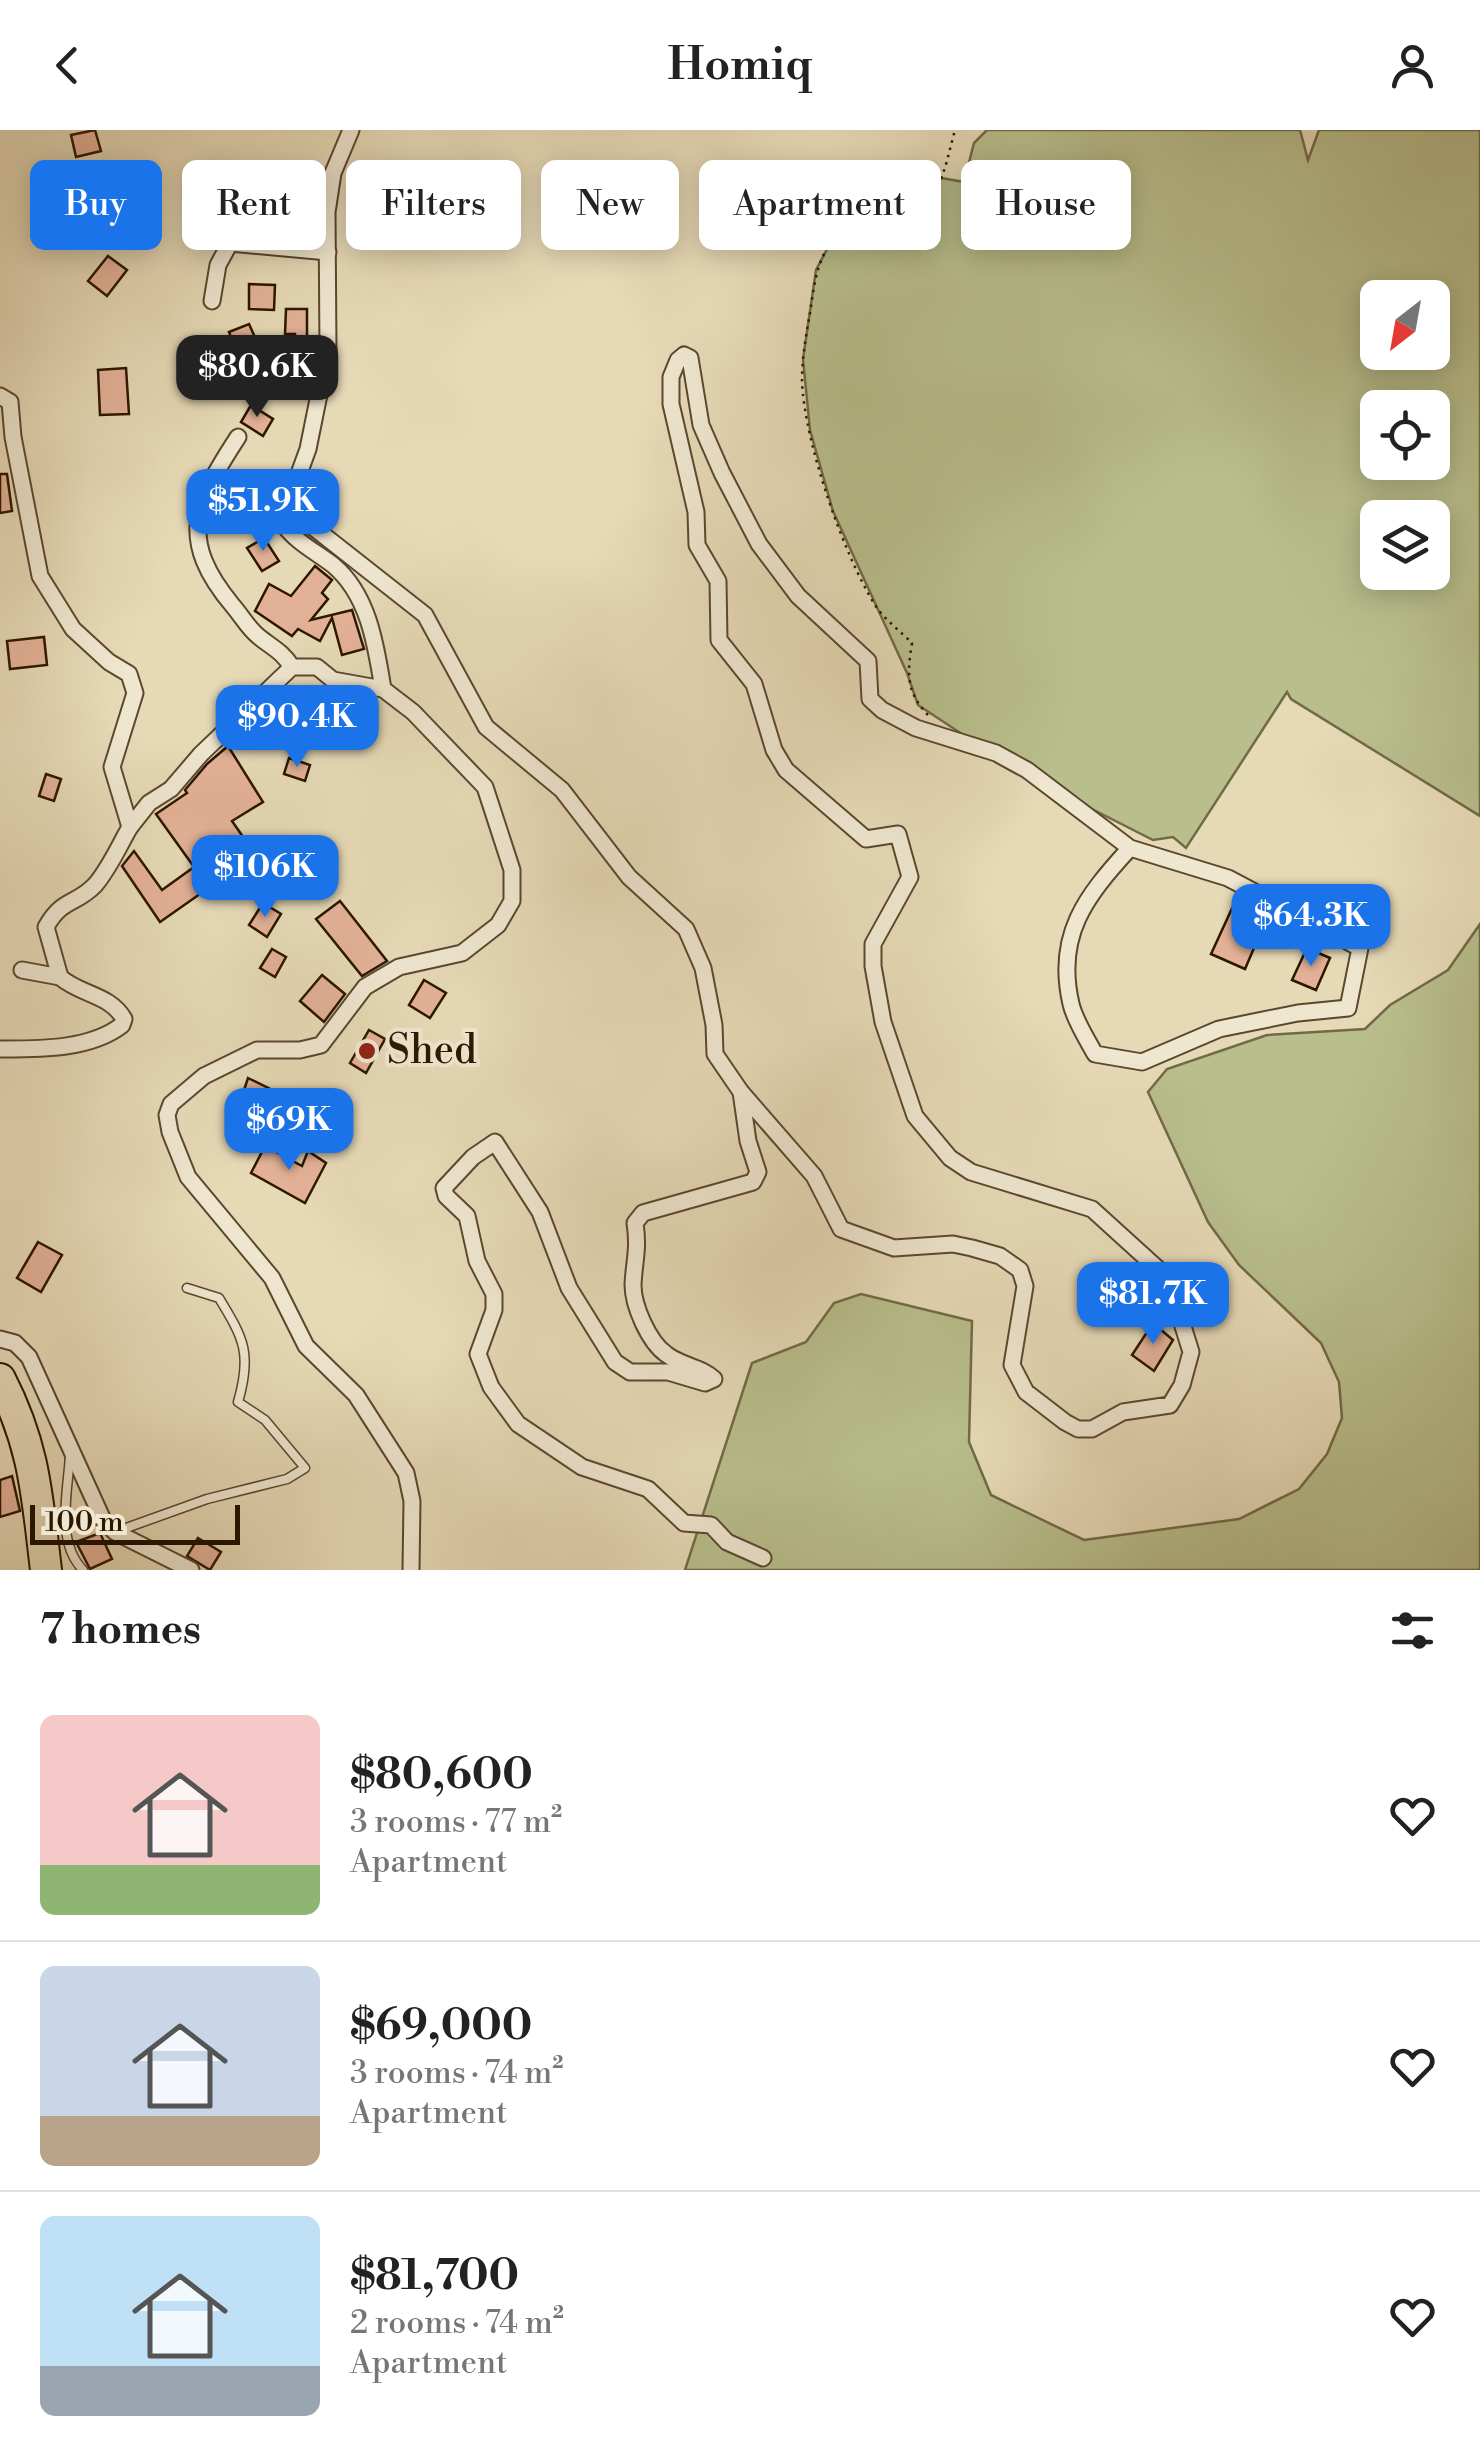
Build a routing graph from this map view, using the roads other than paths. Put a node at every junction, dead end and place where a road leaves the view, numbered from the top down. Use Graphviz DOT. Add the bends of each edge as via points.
graph roads {
  1 [pos="351,130"];
  2 [pos="328,252"];
  3 [pos="212,301"];
  4 [pos="0,396"];
  5 [pos="238,437"];
  6 [pos="284,512"];
  7 [pos="292,667"];
  8 [pos="383,689"];
  9 [pos="130,827"];
  10 [pos="1130,848"];
  11 [pos="22,970"];
  12 [pos="60,977"];
  13 [pos="0,1050"];
  14 [pos="741,1092"];
  15 [pos="187,1288"];
  16 [pos="0,1339"];
  17 [pos="0,1380"];
  18 [pos="70,1451"];
  19 [pos="115,1532"];
  20 [pos="764,1558"];
  21 [pos="46,1570"];
  22 [pos="83,1570"];
  23 [pos="190,1570"];
  24 [pos="411,1570"];
  1 -- 2 [label="street" via="334,173"];
  2 -- 3 [label="street" via="230,243"];
  2 -- 6 [label="street" via="328,350 308,449"];
  4 -- 9 [label="street" via="10,402 40,576 73,629 129,674 135,693 112,768"];
  5 -- 7 [label="street" via="202,496 197,540 218,588"];
  6 -- 8 [label="street" via="290,533 338,569 371,620"];
  6 -- 14 [label="street" via="425,615 486,727 562,790 629,876 686,929 704,968 714,1054"];
  7 -- 8 [label="street" via="317,667 332,680"];
  7 -- 9 [label="street"];
  8 -- 24 [label="street" via="484,787 512,870 512,901 498,924 462,953 399,967 365,986 321,1045 257,1050 204,1076 167,1115 188,1177 272,1278 306,1346 356,1395 406,1473"];
  9 -- 12 [label="street" via="98,882 56,909 46,928"];
  10 -- 10 [label="street" via="1228,878 1360,948 1348,1008 1219,1029 1142,1062 1095,1054 1071,1006 1066,956 1076,916"];
  10 -- 14 [label="street" via="1027,770 916,728 870,699 868,661 798,596 759,544 701,425 690,358 684,355 670,376 671,404 696,512 697,545 718,580 719,640 754,684 786,770 866,840 898,834 910,877 873,944 873,966 883,1022 915,1116 971,1172 1092,1209 1168,1278 1190,1352 1170,1405 1122,1412 1092,1428 1065,1422 1026,1392 1012,1366 1025,1286 1020,1270 972,1248 894,1248 841,1228 814,1176"];
  11 -- 12 [label="street"];
  12 -- 13 [label="street" via="108,1001 122,1025 91,1040"];
  14 -- 20 [label="street" via="758,1172 753,1182 643,1213 636,1223 632,1288 645,1324 669,1357 714,1379 704,1383 668,1372 630,1372 615,1362 569,1288 540,1212 494,1142 444,1188 467,1216 477,1261 494,1294 478,1354 491,1387 518,1424 582,1466 648,1489 684,1523 712,1525 727,1542"];
  15 -- 19 [label="lane" via="219,1298 242,1335 246,1374 238,1402 265,1420 304,1468 288,1480 207,1499"];
  16 -- 18 [label="street" via="29,1357"];
  17 -- 21 [label="highway" via="26,1436"];
  18 -- 19 [label="street"];
  18 -- 22 [label="lane" via="66,1534 71,1558"];
  19 -- 23 [label="street"];
}
